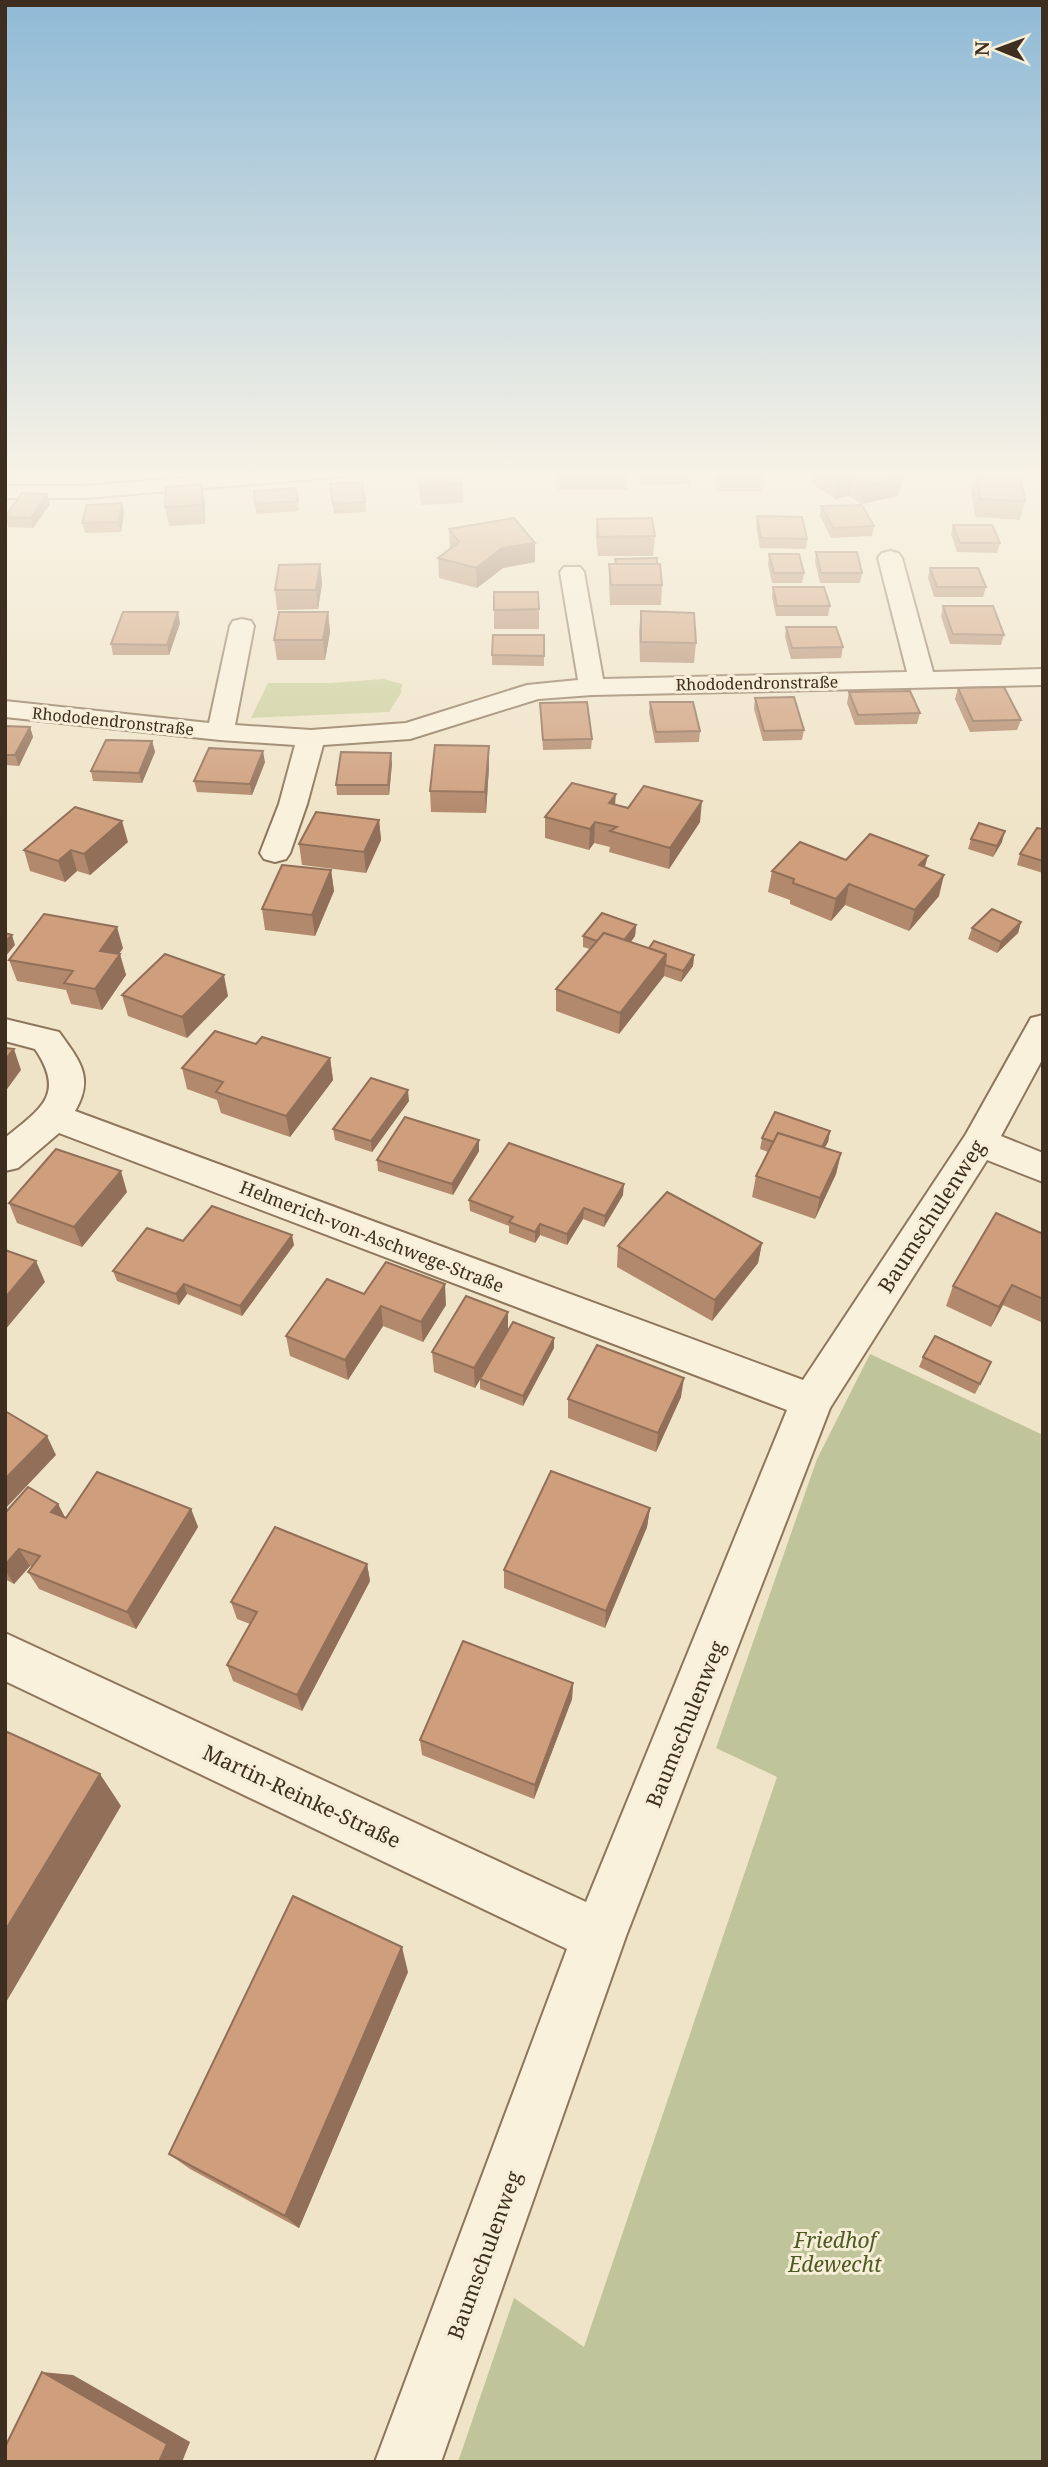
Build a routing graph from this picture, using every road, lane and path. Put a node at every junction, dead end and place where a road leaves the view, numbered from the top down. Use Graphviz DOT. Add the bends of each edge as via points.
graph roads {
  1 [pos="574,586"];
  2 [pos="897,586"];
  3 [pos="242,626"];
  4 [pos="1043,677"];
  5 [pos="922,679"];
  6 [pos="592,687"];
  7 [pos="5,709"];
  8 [pos="220,733"];
  9 [pos="310,738"];
  10 [pos="275,853"];
  11 [pos="1043,1026"];
  12 [pos="5,1030"];
  13 [pos="54,1117"];
  14 [pos="980,1142"];
  15 [pos="5,1158"];
  16 [pos="1043,1168"];
  17 [pos="812,1401"];
  18 [pos="5,1656"];
  19 [pos="599,1936"];
  20 [pos="408,2462"];
  1 -- 6 [label="street"];
  2 -- 5 [label="street"];
  3 -- 8 [label="street, Rhododendronstraße"];
  4 -- 5 [label="street, Rhododendronstraße"];
  5 -- 6 [label="street, Rhododendronstraße"];
  6 -- 9 [label="street, Rhododendronstraße" via="536,691 411,731"];
  7 -- 8 [label="street, Rhododendronstraße"];
  8 -- 9 [label="street, Rhododendronstraße"];
  9 -- 10 [label="street"];
  11 -- 14 [label="street, Baumschulenweg"];
  12 -- 13 [label="street" via="47,1040 66,1069 69,1094"];
  13 -- 15 [label="street"];
  13 -- 17 [label="street, Helmerich-von-Aschwege-Straße"];
  14 -- 16 [label="street"];
  14 -- 17 [label="street, Baumschulenweg"];
  17 -- 19 [label="street, Baumschulenweg"];
  18 -- 19 [label="street, Martin-Reinke-Straße"];
  19 -- 20 [label="street, Baumschulenweg"];
}
